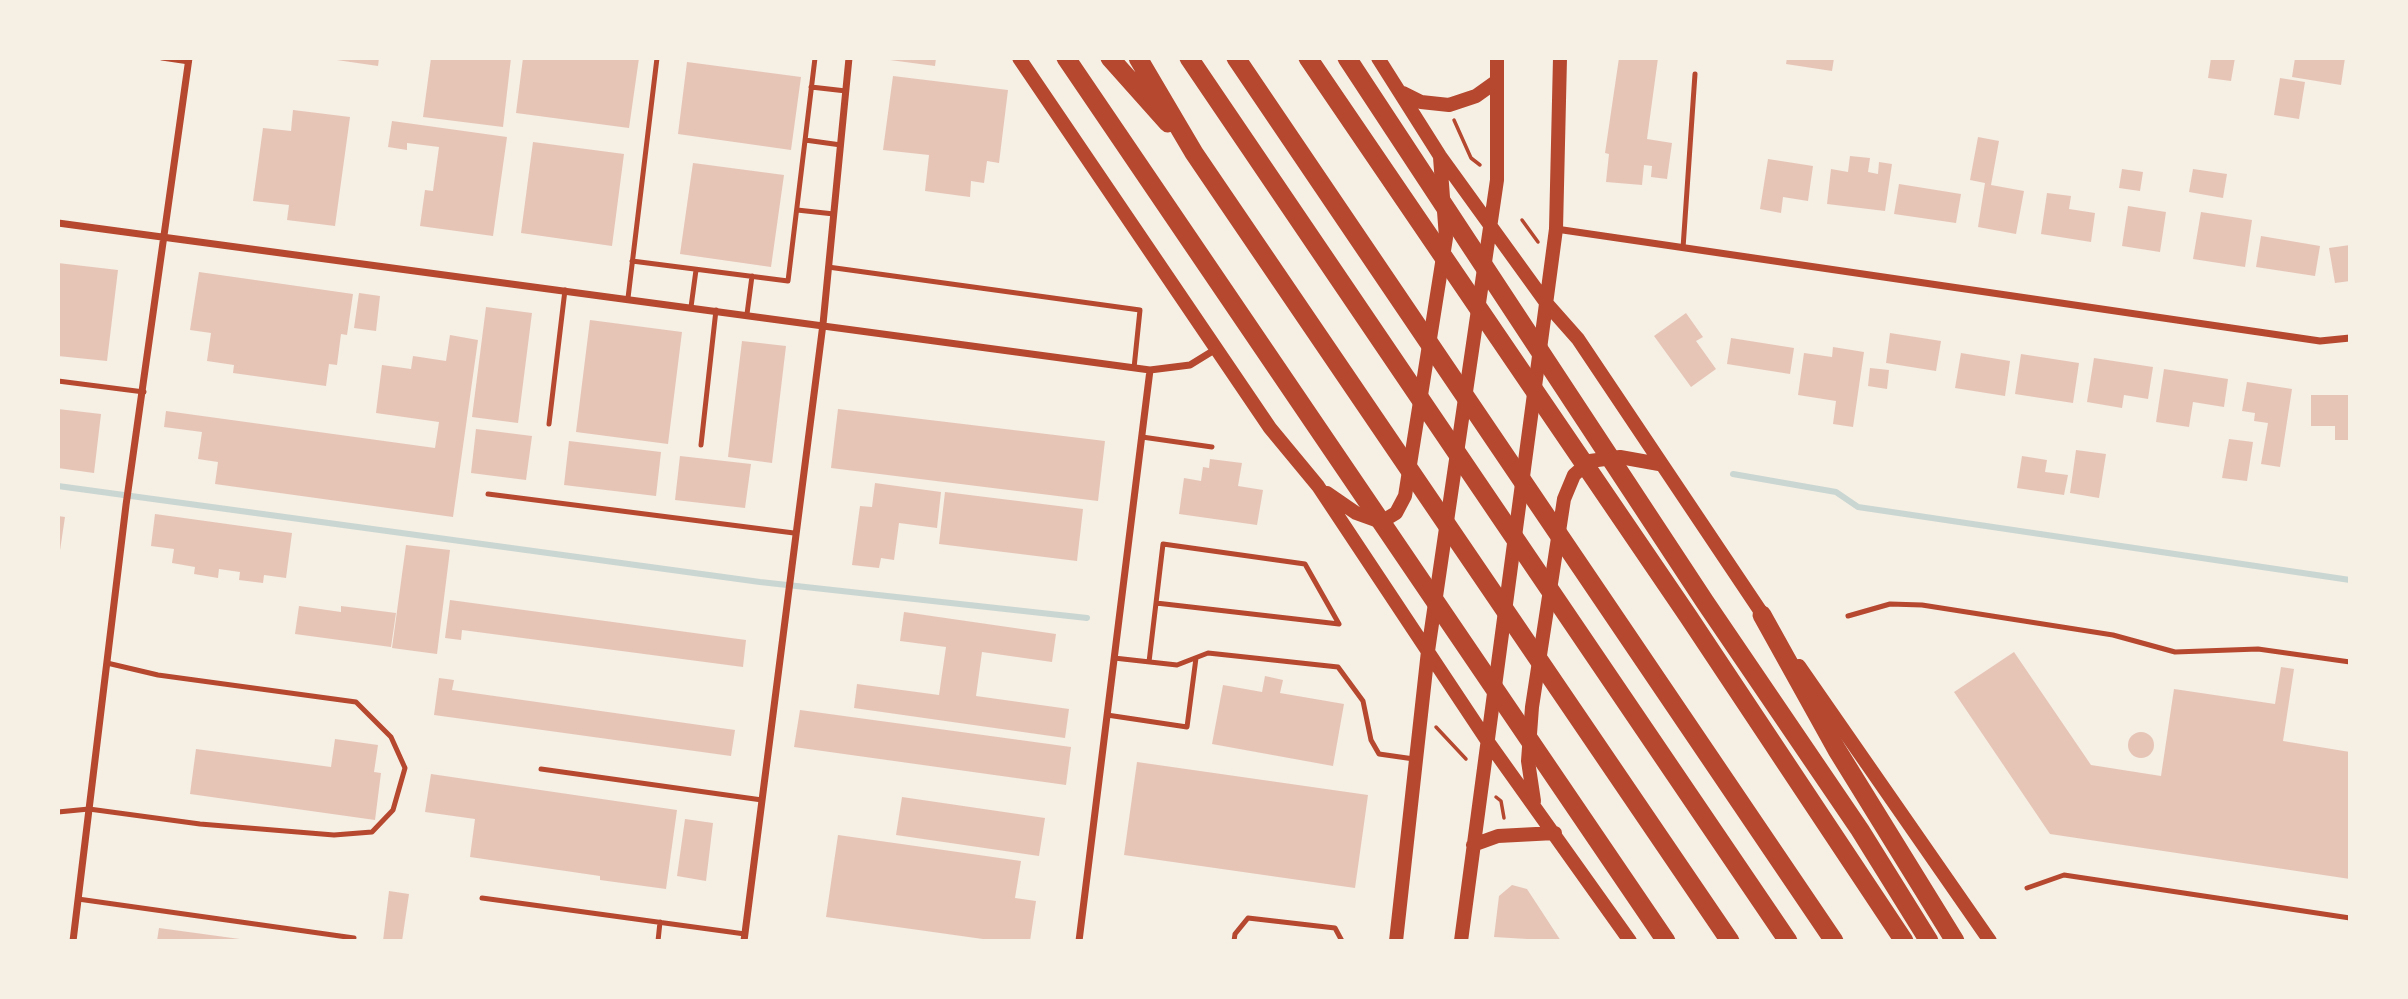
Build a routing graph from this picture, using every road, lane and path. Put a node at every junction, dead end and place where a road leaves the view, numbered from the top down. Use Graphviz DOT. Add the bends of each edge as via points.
graph roads {
  1 [pos="162,58"];
  2 [pos="657,58"];
  3 [pos="815,58"];
  4 [pos="849,58"];
  5 [pos="1019,58"];
  6 [pos="1066,58"];
  7 [pos="1110,58"];
  8 [pos="1138,58"];
  9 [pos="1189,58"];
  10 [pos="1236,58"];
  11 [pos="1308,58"];
  12 [pos="1347,58"];
  13 [pos="1378,58"];
  14 [pos="1497,58"];
  15 [pos="1560,58"];
  16 [pos="189,60"];
  17 [pos="1695,74"];
  18 [pos="1497,81"];
  19 [pos="811,87"];
  20 [pos="846,91"];
  21 [pos="1403,93"];
  22 [pos="1454,118"];
  23 [pos="805,140"];
  24 [pos="841,145"];
  25 [pos="1194,153"];
  26 [pos="1440,156"];
  27 [pos="1471,158"];
  28 [pos="1468,164"];
  29 [pos="1480,165"];
  30 [pos="797,209"];
  31 [pos="834,214"];
  32 [pos="1522,220"];
  33 [pos="58,223"];
  34 [pos="1490,227"];
  35 [pos="1556,229"];
  36 [pos="165,238"];
  37 [pos="1541,247"];
  38 [pos="1683,248"];
  39 [pos="632,261"];
  40 [pos="828,267"];
  41 [pos="696,270"];
  42 [pos="752,276"];
  43 [pos="565,290"];
  44 [pos="628,298"];
  45 [pos="1547,303"];
  46 [pos="691,307"];
  47 [pos="716,310"];
  48 [pos="747,314"];
  49 [pos="823,324"];
  50 [pos="2350,338"];
  51 [pos="1216,349"];
  52 [pos="1134,368"];
  53 [pos="1150,370"];
  54 [pos="58,382"];
  55 [pos="144,392"];
  56 [pos="550,424"];
  57 [pos="1142,437"];
  58 [pos="701,445"];
  59 [pos="1212,447"];
  60 [pos="1659,464"];
  61 [pos="1318,486"];
  62 [pos="488,494"];
  63 [pos="794,533"];
  64 [pos="1156,603"];
  65 [pos="1762,615"];
  66 [pos="1848,616"];
  67 [pos="1428,651"];
  68 [pos="1114,658"];
  69 [pos="1196,658"];
  70 [pos="1149,662"];
  71 [pos="2350,662"];
  72 [pos="107,663"];
  73 [pos="1107,715"];
  74 [pos="1433,723"];
  75 [pos="1486,739"];
  76 [pos="1415,759"];
  77 [pos="1466,759"];
  78 [pos="541,769"];
  79 [pos="1506,796"];
  80 [pos="762,800"];
  81 [pos="1535,805"];
  82 [pos="89,809"];
  83 [pos="58,812"];
  84 [pos="1504,818"];
  85 [pos="1555,833"];
  86 [pos="1473,845"];
  87 [pos="2026,888"];
  88 [pos="482,898"];
  89 [pos="78,899"];
  90 [pos="2350,918"];
  91 [pos="660,922"];
  92 [pos="354,938"];
  93 [pos="745,938"];
  94 [pos="1626,940"];
  95 [pos="73,941"];
  96 [pos="658,941"];
  97 [pos="1079,941"];
  98 [pos="1234,941"];
  99 [pos="1342,941"];
  100 [pos="1396,941"];
  101 [pos="1461,941"];
  102 [pos="1666,941"];
  103 [pos="1730,941"];
  104 [pos="1788,941"];
  105 [pos="1834,941"];
  106 [pos="1904,941"];
  107 [pos="1929,941"];
  108 [pos="1955,941"];
  109 [pos="1990,941"];
  1 -- 16 [label="lane"];
  2 -- 39 [label="lane"];
  3 -- 19 [label="lane"];
  4 -- 20 [label="street"];
  5 -- 51 [label="main road"];
  6 -- 102 [label="highway"];
  7 -- 25 [label="highway"];
  8 -- 25 [label="highway"];
  9 -- 104 [label="highway"];
  10 -- 105 [label="highway"];
  11 -- 106 [label="highway"];
  12 -- 107 [label="highway"];
  13 -- 21 [label="main road"];
  14 -- 18 [label="main road"];
  15 -- 35 [label="main road"];
  16 -- 36 [label="street"];
  17 -- 38 [label="lane"];
  18 -- 21 [label="main road" via="1476,96 1449,105 1421,102"];
  18 -- 34 [label="main road" via="1497,180"];
  19 -- 20 [label="lane"];
  19 -- 23 [label="lane"];
  20 -- 24 [label="street"];
  21 -- 26 [label="main road"];
  22 -- 27 [label="path"];
  23 -- 24 [label="lane"];
  23 -- 30 [label="lane"];
  24 -- 31 [label="street"];
  25 -- 103 [label="highway"];
  26 -- 34 [label="main road"];
  26 -- 61 [label="main road" via="1446,238 1405,496 1396,513 1381,522 1356,513"];
  27 -- 28 [label="path"];
  27 -- 29 [label="path"];
  30 -- 31 [label="lane"];
  30 -- 42 [label="lane" via="788,281"];
  31 -- 40 [label="street"];
  32 -- 37 [label="path"];
  33 -- 36 [label="street"];
  34 -- 45 [label="main road"];
  34 -- 67 [label="main road"];
  35 -- 38 [label="street"];
  35 -- 45 [label="main road"];
  36 -- 43 [label="street"];
  36 -- 55 [label="street"];
  38 -- 50 [label="street" via="2320,341"];
  39 -- 41 [label="lane"];
  39 -- 44 [label="lane"];
  40 -- 49 [label="street"];
  40 -- 52 [label="lane" via="1140,310"];
  41 -- 42 [label="lane"];
  41 -- 46 [label="lane"];
  42 -- 48 [label="lane"];
  43 -- 44 [label="street"];
  43 -- 56 [label="lane"];
  44 -- 46 [label="street"];
  45 -- 60 [label="main road" via="1578,339"];
  45 -- 75 [label="main road"];
  46 -- 47 [label="street"];
  47 -- 48 [label="street"];
  47 -- 58 [label="lane"];
  48 -- 49 [label="street"];
  49 -- 52 [label="street"];
  49 -- 63 [label="street"];
  51 -- 53 [label="street" via="1190,365"];
  51 -- 61 [label="main road" via="1270,428"];
  52 -- 53 [label="street"];
  53 -- 57 [label="street"];
  54 -- 55 [label="lane"];
  55 -- 72 [label="street"];
  57 -- 59 [label="lane"];
  57 -- 68 [label="street"];
  60 -- 65 [label="main road"];
  60 -- 81 [label="main road" via="1620,457 1590,461 1574,475 1564,499 1532,707 1528,761"];
  61 -- 67 [label="main road"];
  62 -- 63 [label="lane"];
  63 -- 80 [label="street"];
  64 -- 64 [label="lane" via="1163,544 1305,564 1339,624"];
  64 -- 70 [label="lane"];
  65 -- 108 [label="highway" via="1837,750"];
  65 -- 109 [label="main road"];
  66 -- 71 [label="lane" via="1890,604 1922,605 2113,635 2175,652 2258,649"];
  67 -- 75 [label="main road"];
  67 -- 76 [label="main road"];
  68 -- 70 [label="lane"];
  68 -- 73 [label="street"];
  69 -- 70 [label="lane" via="1177,665"];
  69 -- 73 [label="lane" via="1187,727"];
  69 -- 76 [label="lane" via="1208,653 1338,667 1363,701 1371,740 1379,754"];
  72 -- 82 [label="street"];
  72 -- 82 [label="lane" via="158,675 356,702 391,737 405,768 393,810 372,832 307,833"];
  73 -- 97 [label="street"];
  74 -- 77 [label="path"];
  75 -- 81 [label="main road"];
  75 -- 86 [label="main road"];
  76 -- 100 [label="main road"];
  78 -- 80 [label="lane"];
  79 -- 84 [label="path" via="1501,801"];
  80 -- 93 [label="street"];
  81 -- 85 [label="main road"];
  82 -- 83 [label="lane"];
  82 -- 89 [label="street"];
  85 -- 86 [label="main road" via="1498,836"];
  85 -- 94 [label="main road"];
  86 -- 101 [label="main road"];
  87 -- 90 [label="lane" via="2064,875"];
  88 -- 91 [label="lane"];
  89 -- 92 [label="lane"];
  89 -- 95 [label="street"];
  91 -- 93 [label="lane"];
  91 -- 96 [label="lane"];
  98 -- 99 [label="lane" via="1248,918 1335,928"];
}
